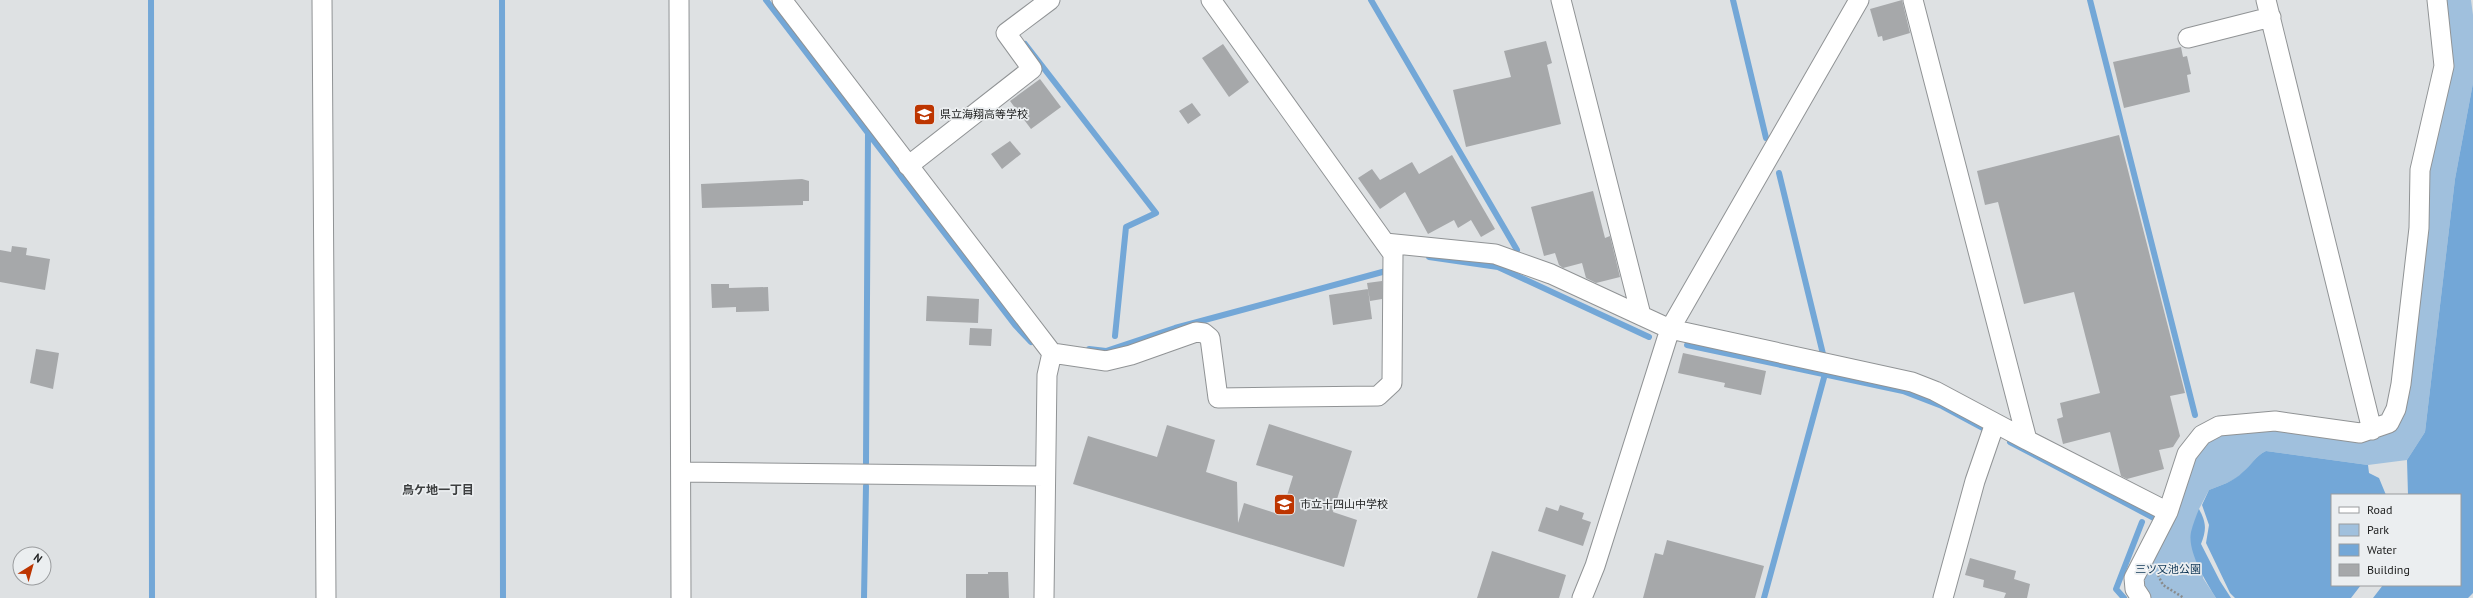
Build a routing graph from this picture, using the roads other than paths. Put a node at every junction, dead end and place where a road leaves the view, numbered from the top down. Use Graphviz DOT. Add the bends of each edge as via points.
graph roads {
  1 [pos="322,0"];
  2 [pos="680,0"];
  3 [pos="782,0"];
  4 [pos="1050,0"];
  5 [pos="1211,0"];
  6 [pos="1561,0"];
  7 [pos="1859,0"];
  8 [pos="1913,0"];
  9 [pos="2437,0"];
  10 [pos="2269,9"];
  11 [pos="2188,38"];
  12 [pos="908,166"];
  13 [pos="1385,243"];
  14 [pos="1641,315"];
  15 [pos="1670,329"];
  16 [pos="1052,353"];
  17 [pos="1995,424"];
  18 [pos="2372,430"];
  19 [pos="2027,440"];
  20 [pos="682,472"];
  21 [pos="1044,476"];
  22 [pos="2168,512"];
  23 [pos="326,598"];
  24 [pos="681,598"];
  25 [pos="1044,598"];
  26 [pos="1582,598"];
  27 [pos="1943,598"];
  28 [pos="2141,598"];
  1 -- 23 [label="street"];
  2 -- 20 [label="street"];
  3 -- 12 [label="street"];
  4 -- 12 [label="street" via="1006,33 1032,69"];
  5 -- 13 [label="street"];
  6 -- 14 [label="street"];
  7 -- 15 [label="street"];
  8 -- 19 [label="street"];
  9 -- 18 [label="street" via="2444,66 2420,170 2419,228 2401,384 2396,409 2389,423"];
  10 -- 11 [label="street"];
  10 -- 18 [label="street"];
  12 -- 16 [label="street"];
  13 -- 14 [label="street" via="1495,254 1551,274"];
  13 -- 16 [label="street" via="1393,254 1392,383 1378,396 1218,398 1210,338 1204,333 1196,332 1106,361"];
  14 -- 15 [label="street"];
  15 -- 17 [label="street" via="1912,382 1935,391"];
  15 -- 26 [label="street" via="1595,566"];
  16 -- 21 [label="street" via="1047,375"];
  17 -- 19 [label="street"];
  17 -- 27 [label="street" via="1975,481"];
  18 -- 22 [label="street" via="2360,434 2275,421 2219,426 2202,435 2187,454"];
  19 -- 22 [label="street"];
  20 -- 21 [label="street"];
  20 -- 24 [label="street"];
  21 -- 25 [label="street"];
  22 -- 28 [label="street" via="2134,578 2135,589"];
}
